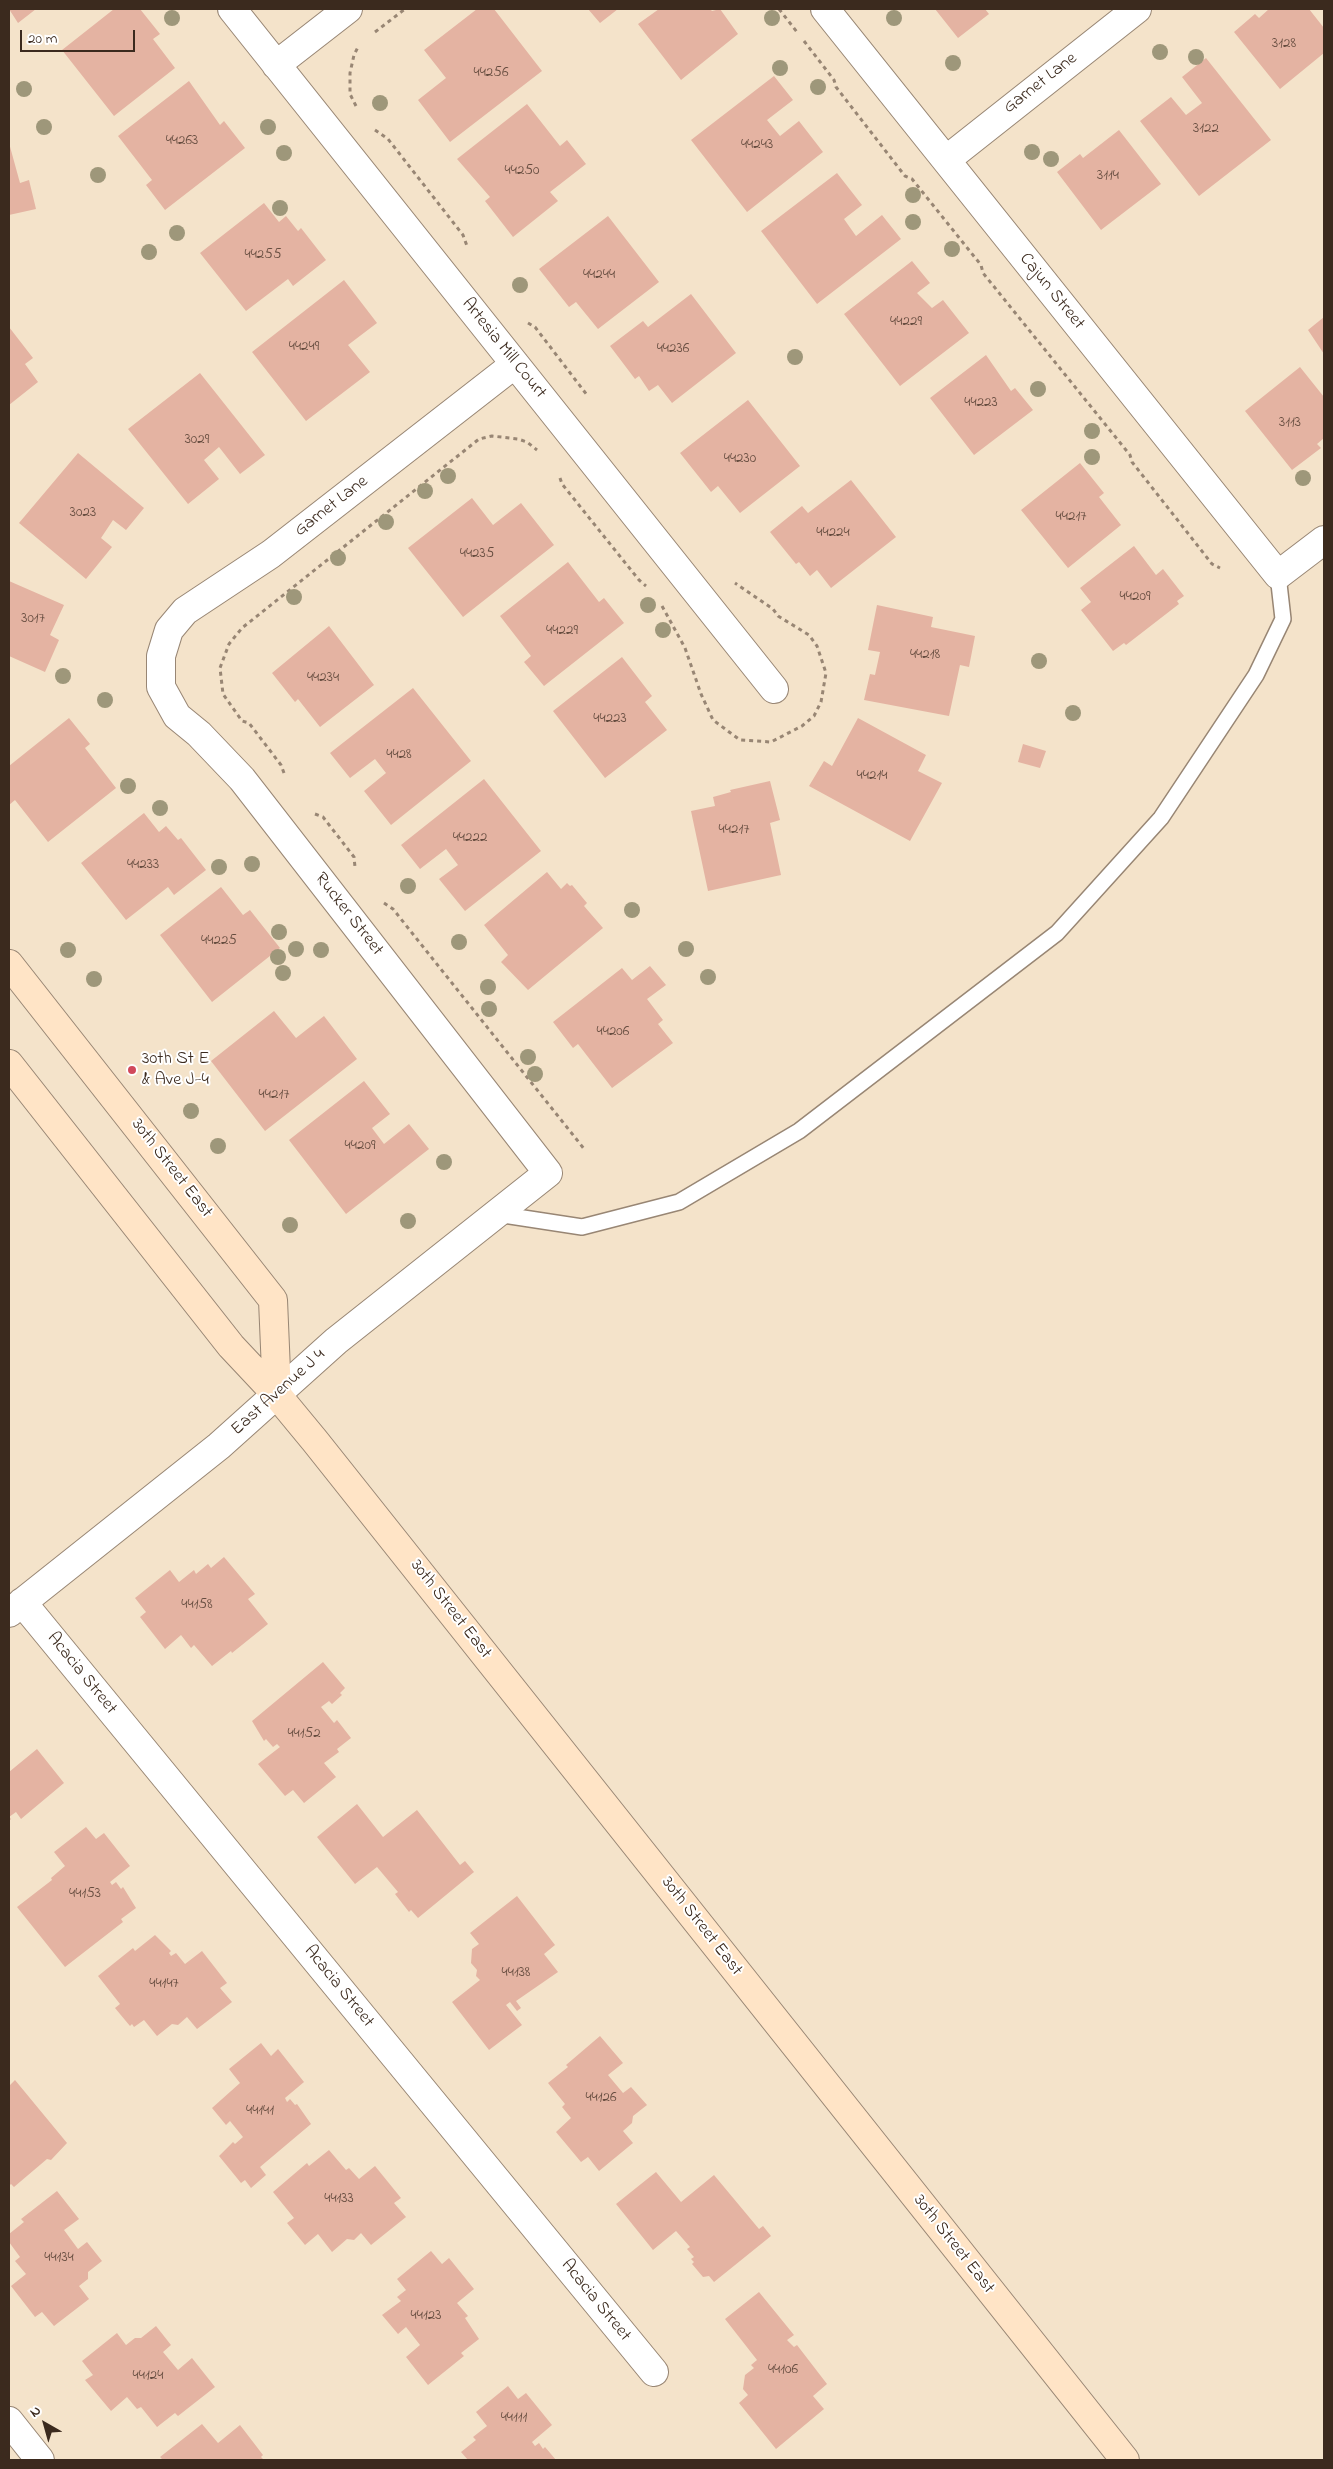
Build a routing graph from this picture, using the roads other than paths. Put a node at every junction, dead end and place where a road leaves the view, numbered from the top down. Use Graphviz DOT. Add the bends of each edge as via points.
graph roads {
  1 [pos="232,9"];
  2 [pos="348,9"];
  3 [pos="825,9"];
  4 [pos="1137,9"];
  5 [pos="276,65"];
  6 [pos="946,160"];
  7 [pos="515,364"];
  8 [pos="1324,540"];
  9 [pos="1278,575"];
  10 [pos="161,656"];
  11 [pos="774,689"];
  12 [pos="9,964"];
  13 [pos="9,1064"];
  14 [pos="548,1173"];
  15 [pos="497,1214"];
  16 [pos="277,1395"];
  17 [pos="16,1608"];
  18 [pos="654,2372"];
  19 [pos="9,2421"];
  20 [pos="40,2460"];
  21 [pos="1125,2460"];
  1 -- 5 [label="street, Artesia Mill Court"];
  2 -- 5 [label="street"];
  3 -- 6 [label="street, Cajun Street"];
  4 -- 6 [label="street, Garnet Lane"];
  5 -- 7 [label="street, Artesia Mill Court"];
  6 -- 9 [label="street, Cajun Street"];
  7 -- 10 [label="street, Garnet Lane" via="271,554 184,611 169,630"];
  7 -- 11 [label="street, Artesia Mill Court"];
  8 -- 9 [label="street"];
  9 -- 15 [label="lane" via="1283,620 1256,675 1161,818 1057,933 799,1131 679,1202 582,1227"];
  10 -- 14 [label="street, Rucker Street" via="161,687 177,716 242,779"];
  12 -- 16 [label="main road, 30th Street East" via="274,1300"];
  13 -- 16 [label="main road, 30th Street East" via="231,1346"];
  14 -- 15 [label="street, East Avenue J 4"];
  15 -- 16 [label="street, East Avenue J 4" via="336,1341"];
  16 -- 17 [label="street, East Avenue J 4" via="219,1446"];
  16 -- 21 [label="main road, 30th Street East"];
  17 -- 18 [label="street, Acacia Street"];
  19 -- 20 [label="street"];
}
